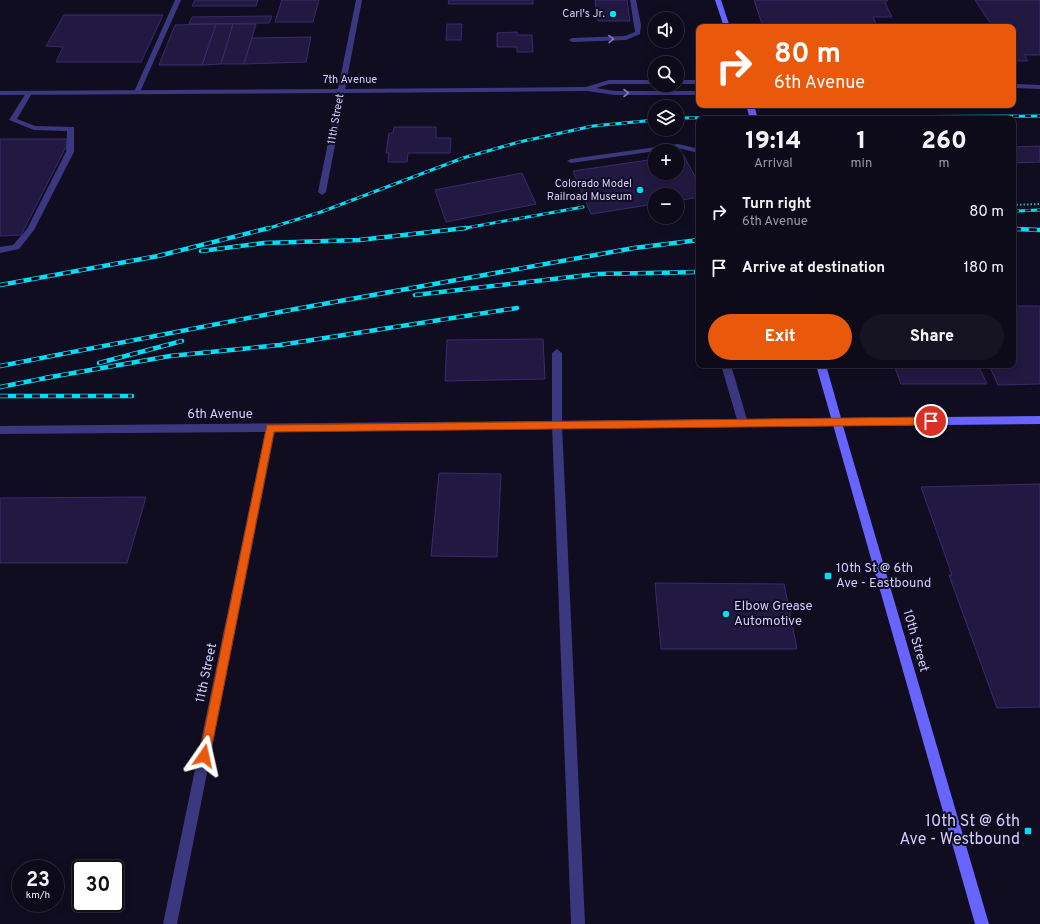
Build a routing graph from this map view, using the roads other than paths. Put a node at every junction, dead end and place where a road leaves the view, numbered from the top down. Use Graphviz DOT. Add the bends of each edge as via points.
graph roads {
  1 [pos="178,0"];
  2 [pos="359,0"];
  3 [pos="633,0"];
  4 [pos="718,0"];
  5 [pos="726,24"];
  6 [pos="572,40"];
  7 [pos="648,82"];
  8 [pos="684,82"];
  9 [pos="696,82"];
  10 [pos="1016,86"];
  11 [pos="1040,86"];
  12 [pos="587,89"];
  13 [pos="341,91"];
  14 [pos="136,92"];
  15 [pos="0,93"];
  16 [pos="29,93"];
  17 [pos="696,93"];
  18 [pos="696,150"];
  19 [pos="571,161"];
  20 [pos="322,192"];
  21 [pos="0,250"];
  22 [pos="557,353"];
  23 [pos="727,368"];
  24 [pos="822,368"];
  25 [pos="1040,420"];
  26 [pos="837,422"];
  27 [pos="743,423"];
  28 [pos="557,425"];
  29 [pos="271,428"];
  30 [pos="0,430"];
  31 [pos="170,924"];
  32 [pos="578,924"];
  33 [pos="982,924"];
  1 -- 14 [label="street"];
  2 -- 13 [label="street, 11th Street"];
  6 -- 3 [label="street, one-way" via="626,38 638,34 639,27"];
  4 -- 5 [label="street"];
  7 -- 12 [label="street" via="609,82"];
  8 -- 9 [label="street"];
  10 -- 11 [label="street"];
  12 -- 13 [label="street, 7th Avenue"];
  12 -- 17 [label="street, 7th Avenue, one-way" via="614,93"];
  13 -- 14 [label="street, 7th Avenue"];
  13 -- 20 [label="street, 11th Street"];
  14 -- 16 [label="street, 7th Avenue"];
  15 -- 16 [label="street, 7th Avenue"];
  16 -- 21 [label="street" via="14,120 34,128 71,129 70,152 30,230 16,247"];
  18 -- 19 [label="street" via="678,146"];
  22 -- 28 [label="street"];
  23 -- 27 [label="street"];
  24 -- 26 [label="street, 10th Street"];
  25 -- 26 [label="street, 6th Avenue"];
  26 -- 27 [label="street, 6th Avenue"];
  26 -- 33 [label="street, 10th Street"];
  27 -- 28 [label="street, 6th Avenue"];
  28 -- 29 [label="street, 6th Avenue"];
  28 -- 32 [label="street"];
  29 -- 30 [label="street, 6th Avenue"];
  29 -- 31 [label="street, 11th Street"];
}
